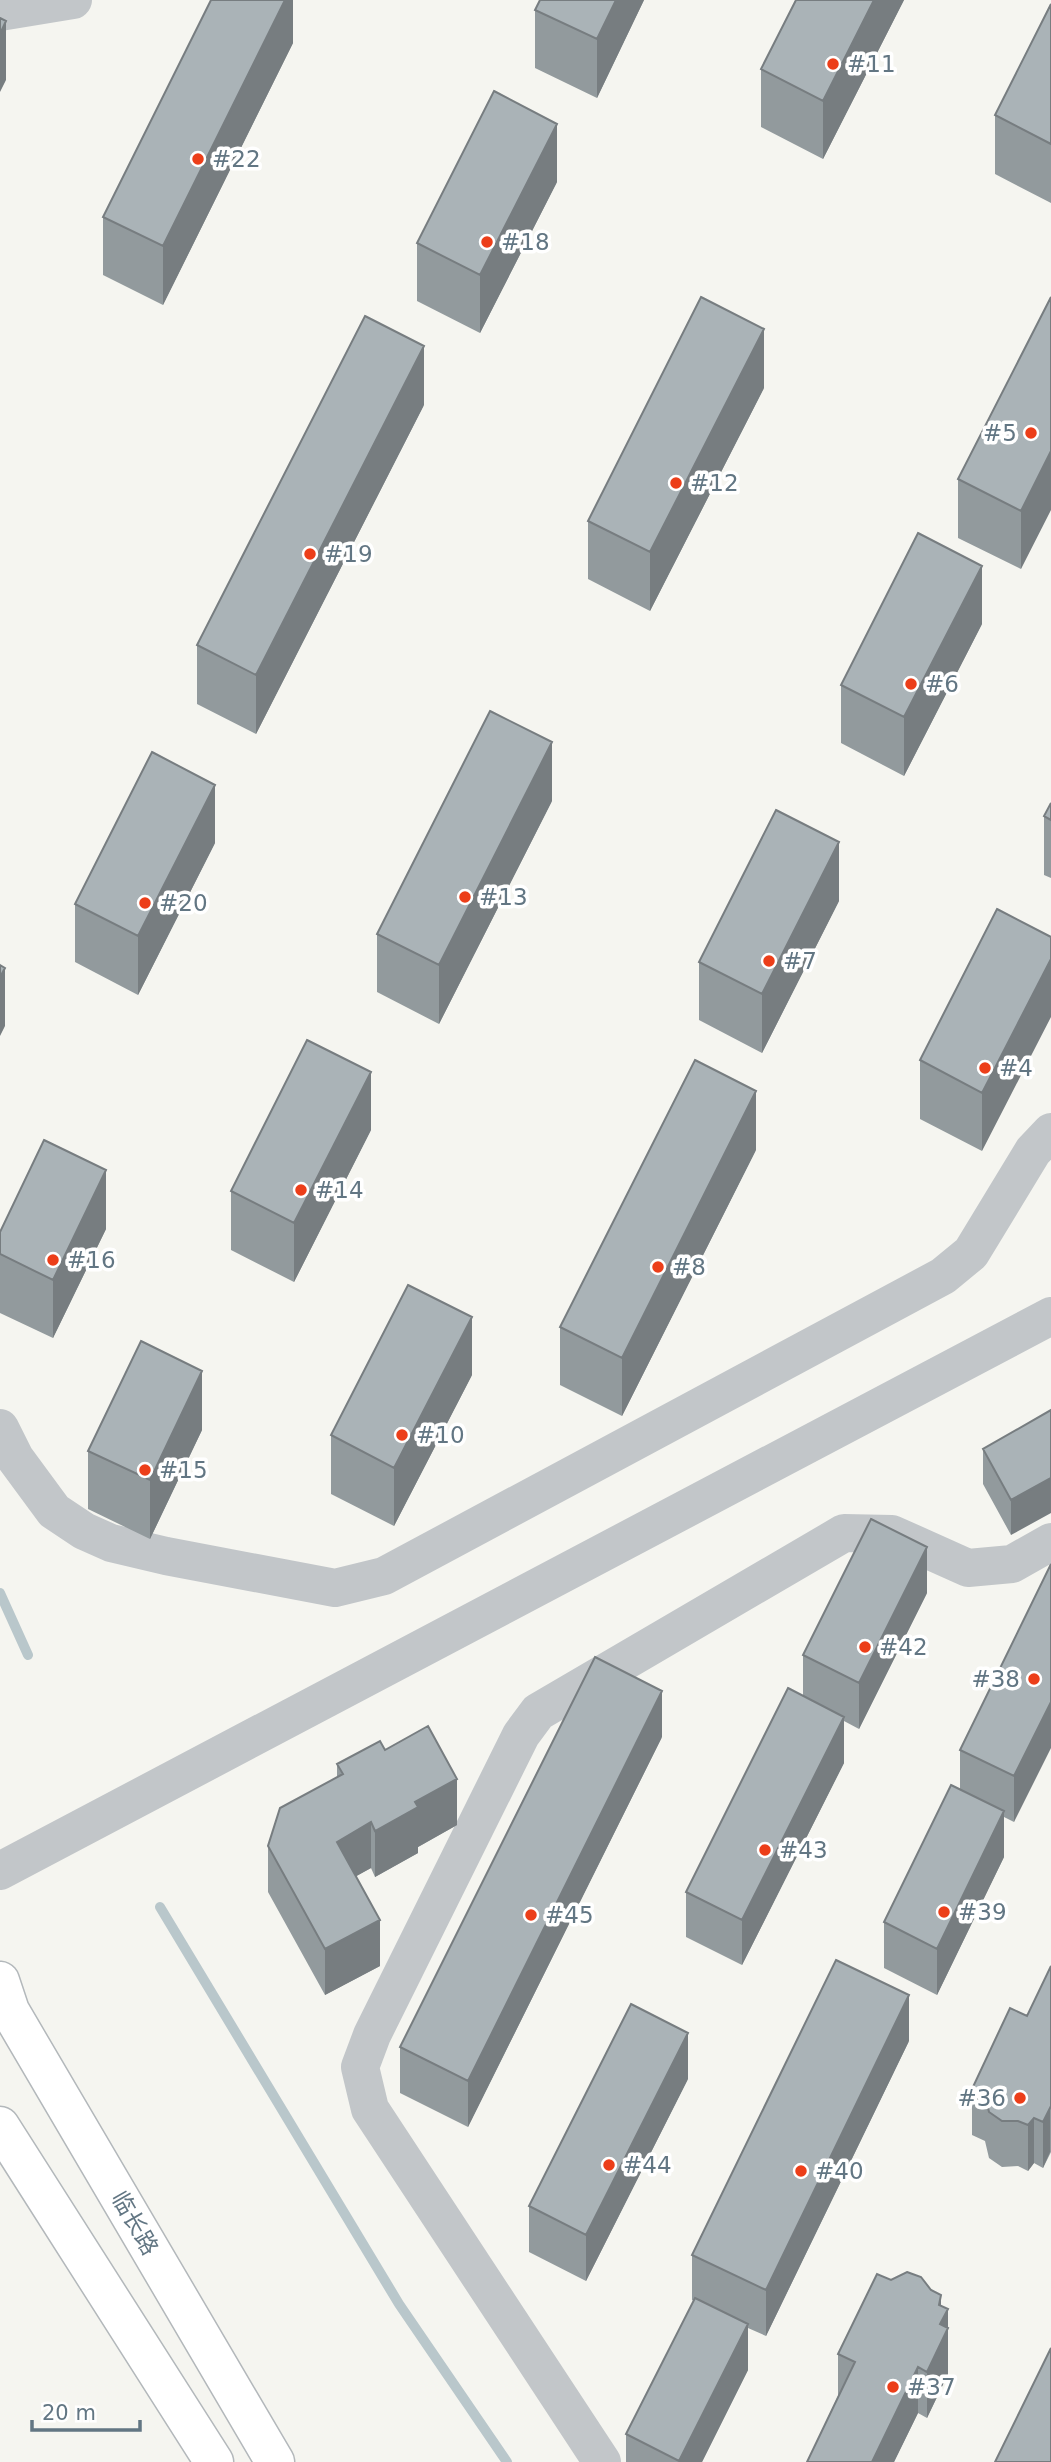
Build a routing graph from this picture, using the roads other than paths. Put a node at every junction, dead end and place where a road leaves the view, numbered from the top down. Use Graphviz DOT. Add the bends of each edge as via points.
graph roads {
  1 [pos="73,0"];
  2 [pos="0,12"];
  3 [pos="1051,1132"];
  4 [pos="1051,1316"];
  5 [pos="0,1428"];
  6 [pos="1051,1542"];
  7 [pos="0,1871"];
  8 [pos="0,1981"];
  9 [pos="0,2126"];
  10 [pos="214,2462"];
  11 [pos="275,2462"];
  12 [pos="602,2462"];
  1 -- 2 [label="street"];
  3 -- 5 [label="street" via="1033,1151 971,1253 943,1276 384,1576 335,1588 111,1543 54,1511 15,1458"];
  4 -- 7 [label="street"];
  6 -- 12 [label="street" via="1012,1564 968,1567 892,1534 844,1533 538,1712 521,1735 372,2035 360,2067 370,2109"];
  8 -- 11 [label="main road, 临长路" via="10,2011"];
  9 -- 10 [label="main road"];
}
